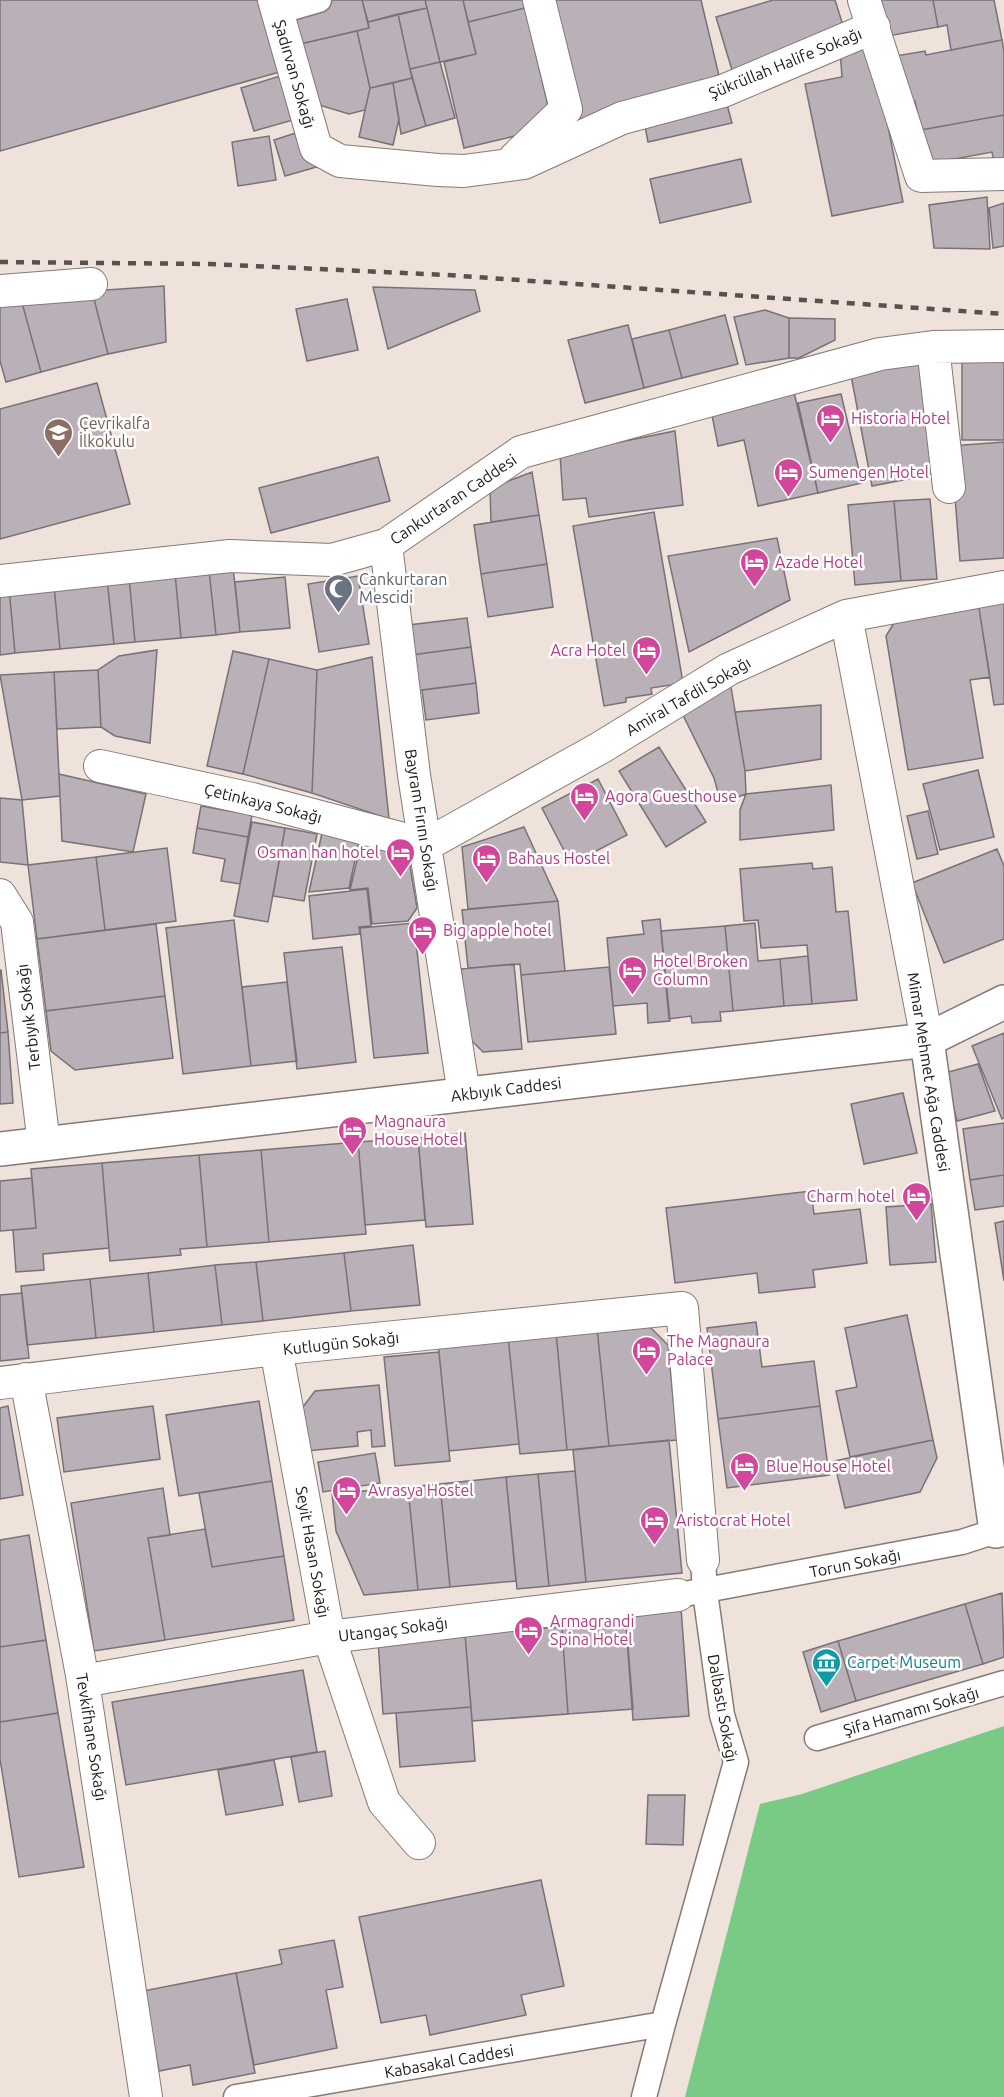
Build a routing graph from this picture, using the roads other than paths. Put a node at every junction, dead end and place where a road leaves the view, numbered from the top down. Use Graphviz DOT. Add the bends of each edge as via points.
graph roads {
  1 [pos="319,0"];
  2 [pos="539,0"];
  3 [pos="275,6"];
  4 [pos="869,14"];
  5 [pos="316,148"];
  6 [pos="508,165"];
  7 [pos="1004,174"];
  8 [pos="91,284"];
  9 [pos="0,291"];
  10 [pos="1004,346"];
  11 [pos="933,347"];
  12 [pos="949,487"];
  13 [pos="386,545"];
  14 [pos="0,581"];
  15 [pos="1004,587"];
  16 [pos="846,616"];
  17 [pos="100,766"];
  18 [pos="426,845"];
  19 [pos="0,895"];
  20 [pos="1004,1002"];
  21 [pos="927,1040"];
  22 [pos="464,1094"];
  23 [pos="44,1144"];
  24 [pos="0,1149"];
  25 [pos="682,1308"];
  26 [pos="276,1349"];
  27 [pos="13,1381"];
  28 [pos="1000,1530"];
  29 [pos="703,1560"];
  30 [pos="691,1593"];
  31 [pos="329,1637"];
  32 [pos="83,1681"];
  33 [pos="1004,1683"];
  34 [pos="817,1738"];
  35 [pos="420,1843"];
  36 [pos="663,2024"];
  37 [pos="146,2097"];
  38 [pos="236,2097"];
  39 [pos="644,2097"];
  1 -- 3 [label="street"];
  2 -- 6 [label="street" via="567,109"];
  3 -- 5 [label="street, Şadırvan Sokağı"];
  4 -- 6 [label="street, Şükrüllah Halife Sokağı" via="723,91 622,118 524,163"];
  4 -- 7 [label="street" via="921,176"];
  5 -- 6 [label="street, Şükrüllah Halife Sokağı" via="340,161 428,169 464,171"];
  8 -- 9 [label="street"];
  10 -- 11 [label="street, Cankurtaran Caddesi"];
  11 -- 12 [label="street"];
  11 -- 13 [label="street, Cankurtaran Caddesi" via="880,354 521,452"];
  13 -- 14 [label="street, Cankurtaran Caddesi" via="332,560 230,556"];
  13 -- 18 [label="street, Bayram Fırını Sokağı"];
  15 -- 16 [label="street, Amiral Tafdil Sokağı"];
  16 -- 18 [label="street, Amiral Tafdil Sokağı" via="729,669 600,748"];
  16 -- 21 [label="street, Mimar Mehmet Ağa Caddesi"];
  17 -- 18 [label="street, Çetinkaya Sokağı" via="252,799"];
  18 -- 22 [label="street, Bayram Fırını Sokağı"];
  19 -- 23 [label="street, Terbıyık Sokağı" via="17,922"];
  20 -- 21 [label="street, Akbıyık Caddesi"];
  21 -- 22 [label="street, Akbıyık Caddesi"];
  21 -- 28 [label="street, Mimar Mehmet Ağa Caddesi"];
  22 -- 23 [label="street, Akbıyık Caddesi"];
  23 -- 24 [label="street, Akbıyık Caddesi"];
  25 -- 26 [label="street, Kutlugün Sokağı"];
  25 -- 29 [label="street, Dalbastı Sokağı"];
  26 -- 27 [label="street, Kutlugün Sokağı"];
  26 -- 31 [label="street, Seyit Hasan Sokağı"];
  27 -- 32 [label="street, Tevkifhane Sokağı"];
  28 -- 30 [label="street, Torun Sokağı" via="962,1542"];
  29 -- 30 [label="street, Dalbastı Sokağı"];
  30 -- 31 [label="street, Utangaç Sokağı"];
  30 -- 36 [label="street, Dalbastı Sokağı" via="736,1762"];
  31 -- 32 [label="street, Utangaç Sokağı"];
  31 -- 35 [label="street, Seyit Hasan Sokağı" via="384,1802"];
  32 -- 37 [label="street, Tevkifhane Sokağı"];
  33 -- 34 [label="street, Şifa Hamamı Sokağı"];
  36 -- 38 [label="street, Kabasakal Caddesi"];
  36 -- 39 [label="street, Dalbastı Sokağı"];
}
